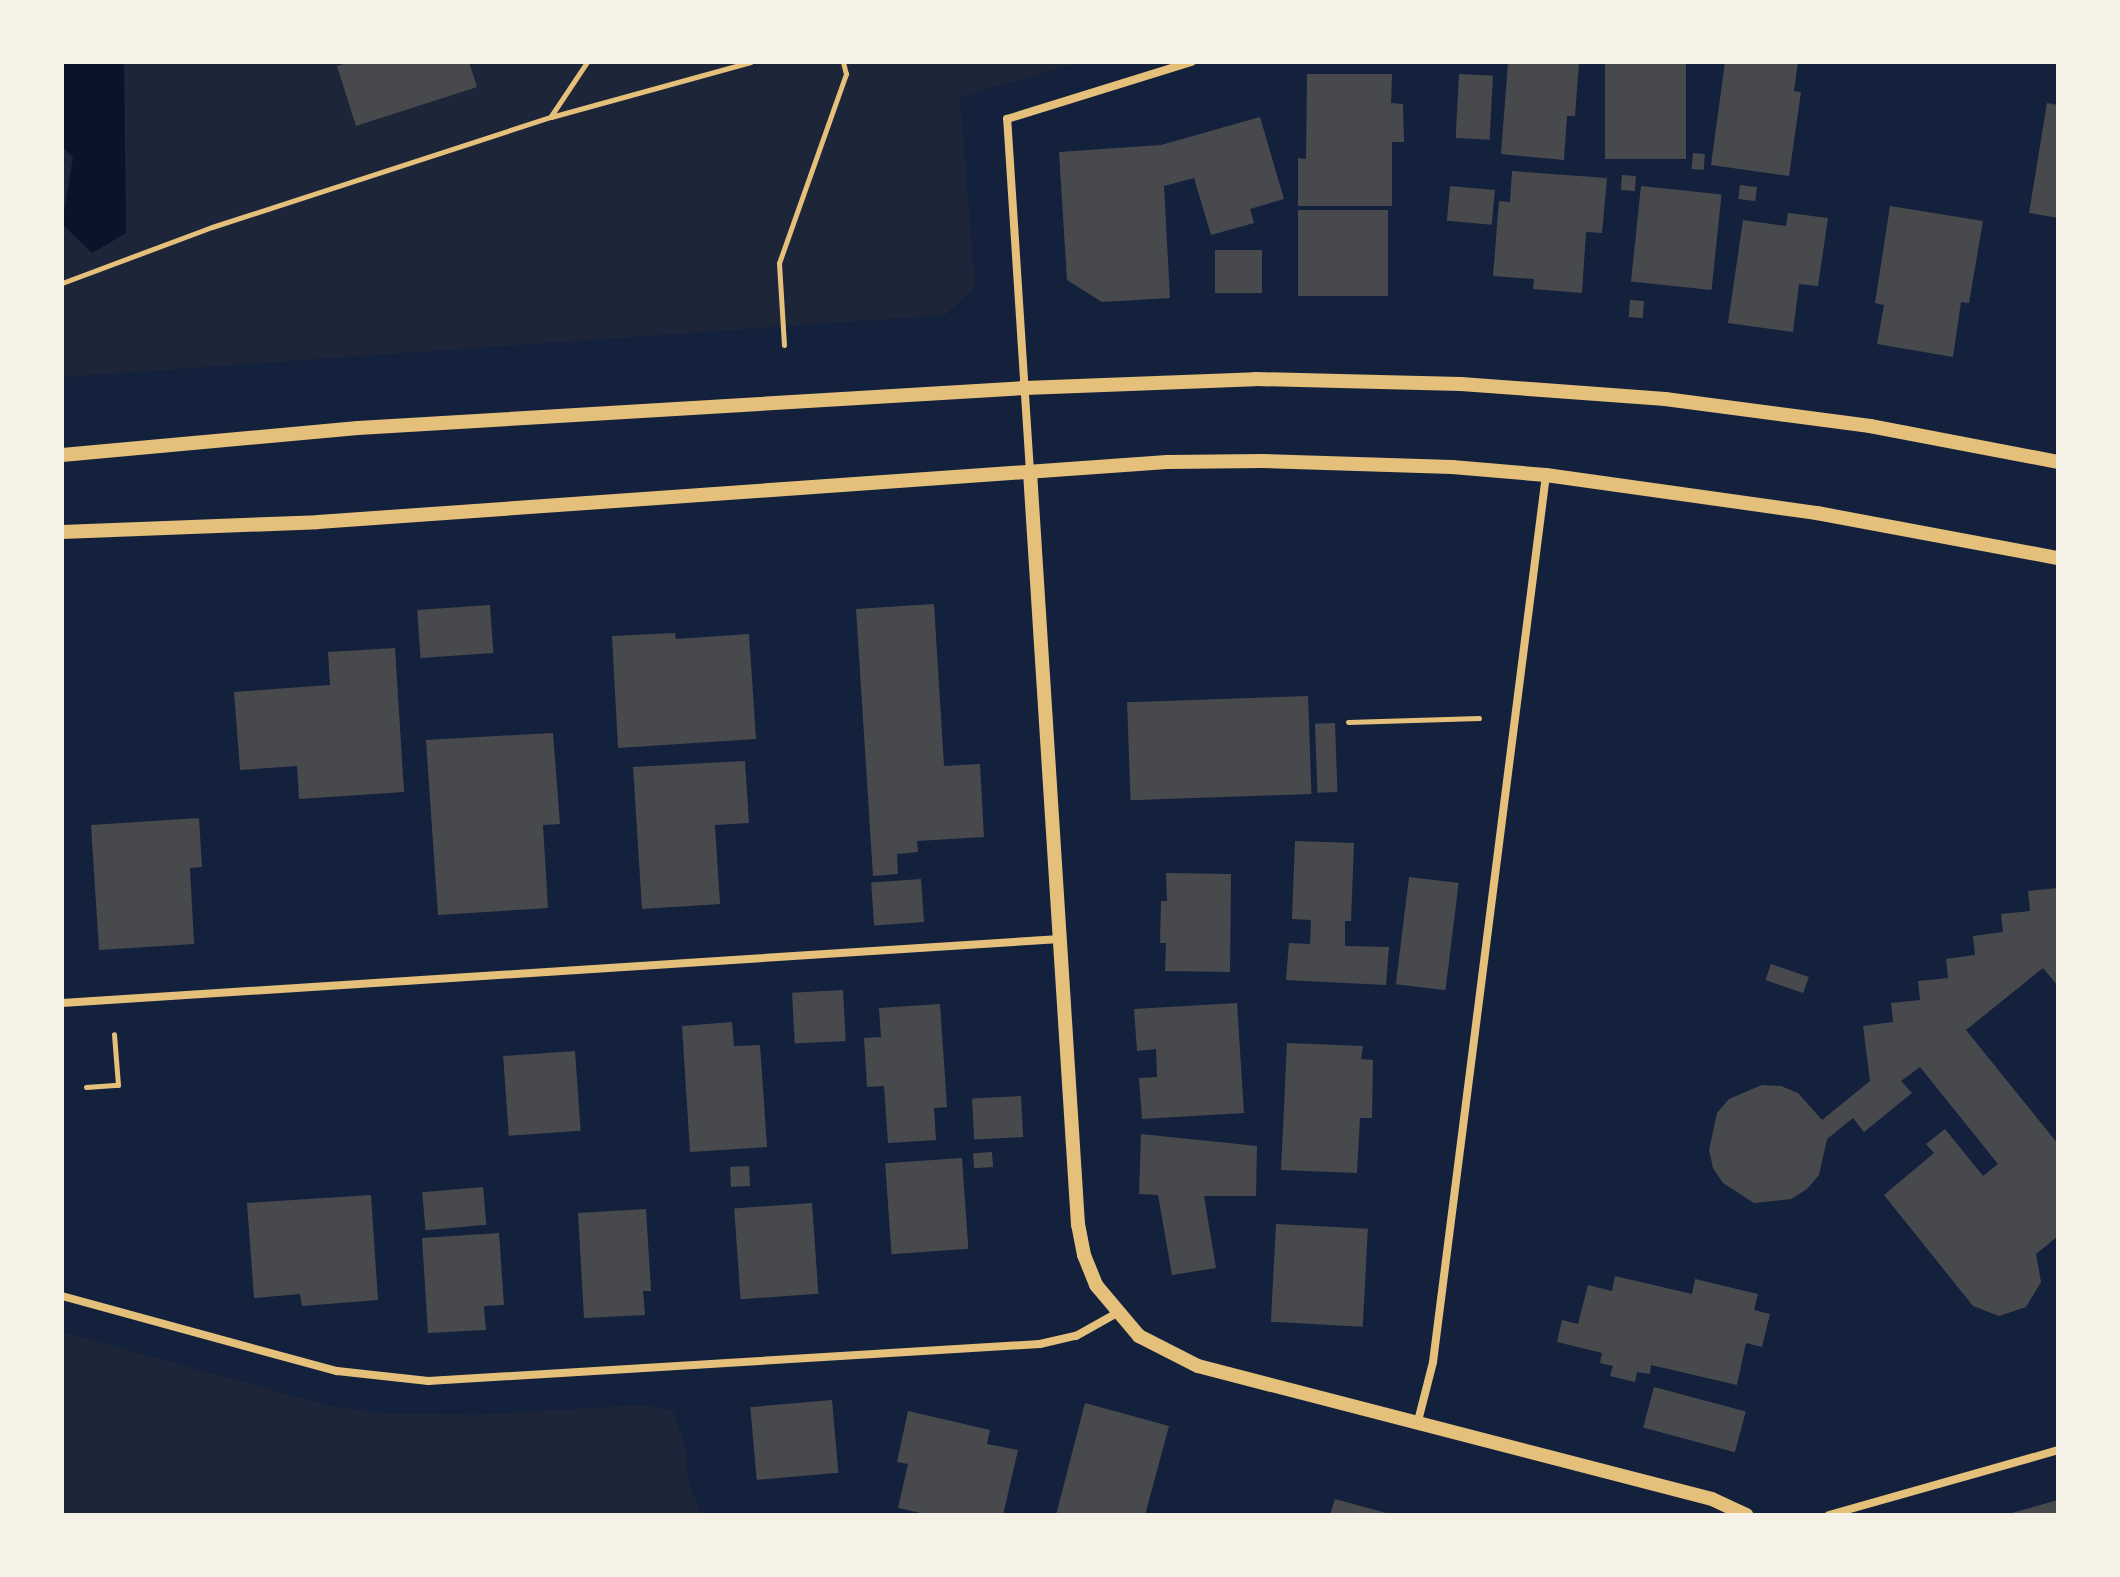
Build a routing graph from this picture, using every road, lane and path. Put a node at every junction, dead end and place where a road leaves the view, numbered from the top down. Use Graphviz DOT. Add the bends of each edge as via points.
graph roads {
  1 [pos="587,62"];
  2 [pos="751,62"];
  3 [pos="843,62"];
  4 [pos="1191,62"];
  5 [pos="551,117"];
  6 [pos="62,283"];
  7 [pos="784,345"];
  8 [pos="1025,388"];
  9 [pos="62,455"];
  10 [pos="2058,462"];
  11 [pos="1030,472"];
  12 [pos="1546,475"];
  13 [pos="62,532"];
  14 [pos="2058,558"];
  15 [pos="1515,717"];
  16 [pos="1348,722"];
  17 [pos="1060,939"];
  18 [pos="62,1003"];
  19 [pos="114,1026"];
  20 [pos="86,1087"];
  21 [pos="62,1296"];
  22 [pos="1117,1313"];
  23 [pos="1418,1421"];
  24 [pos="2058,1450"];
  25 [pos="1746,1515"];
  26 [pos="1829,1515"];
  1 -- 5 [label="path"];
  2 -- 5 [label="path"];
  3 -- 7 [label="path" via="846,74 779,263"];
  4 -- 8 [label="street" via="1007,119"];
  5 -- 6 [label="path" via="212,227"];
  8 -- 9 [label="street" via="358,428"];
  8 -- 10 [label="street" via="1255,379 1563,390 1768,411"];
  8 -- 11 [label="street"];
  11 -- 12 [label="street" via="1262,461"];
  11 -- 13 [label="street" via="579,506"];
  11 -- 17 [label="street"];
  12 -- 14 [label="street" via="1802,510"];
  12 -- 15 [label="street"];
  15 -- 16 [label="path"];
  15 -- 23 [label="street" via="1433,1362"];
  17 -- 18 [label="street"];
  17 -- 22 [label="street" via="1078,1224 1096,1285"];
  19 -- 20 [label="path" via="118,1085"];
  21 -- 22 [label="street" via="337,1371 428,1381 1040,1344 1076,1336"];
  22 -- 23 [label="street" via="1139,1336 1198,1366"];
  23 -- 25 [label="street" via="1712,1499"];
  24 -- 26 [label="street"];
}
